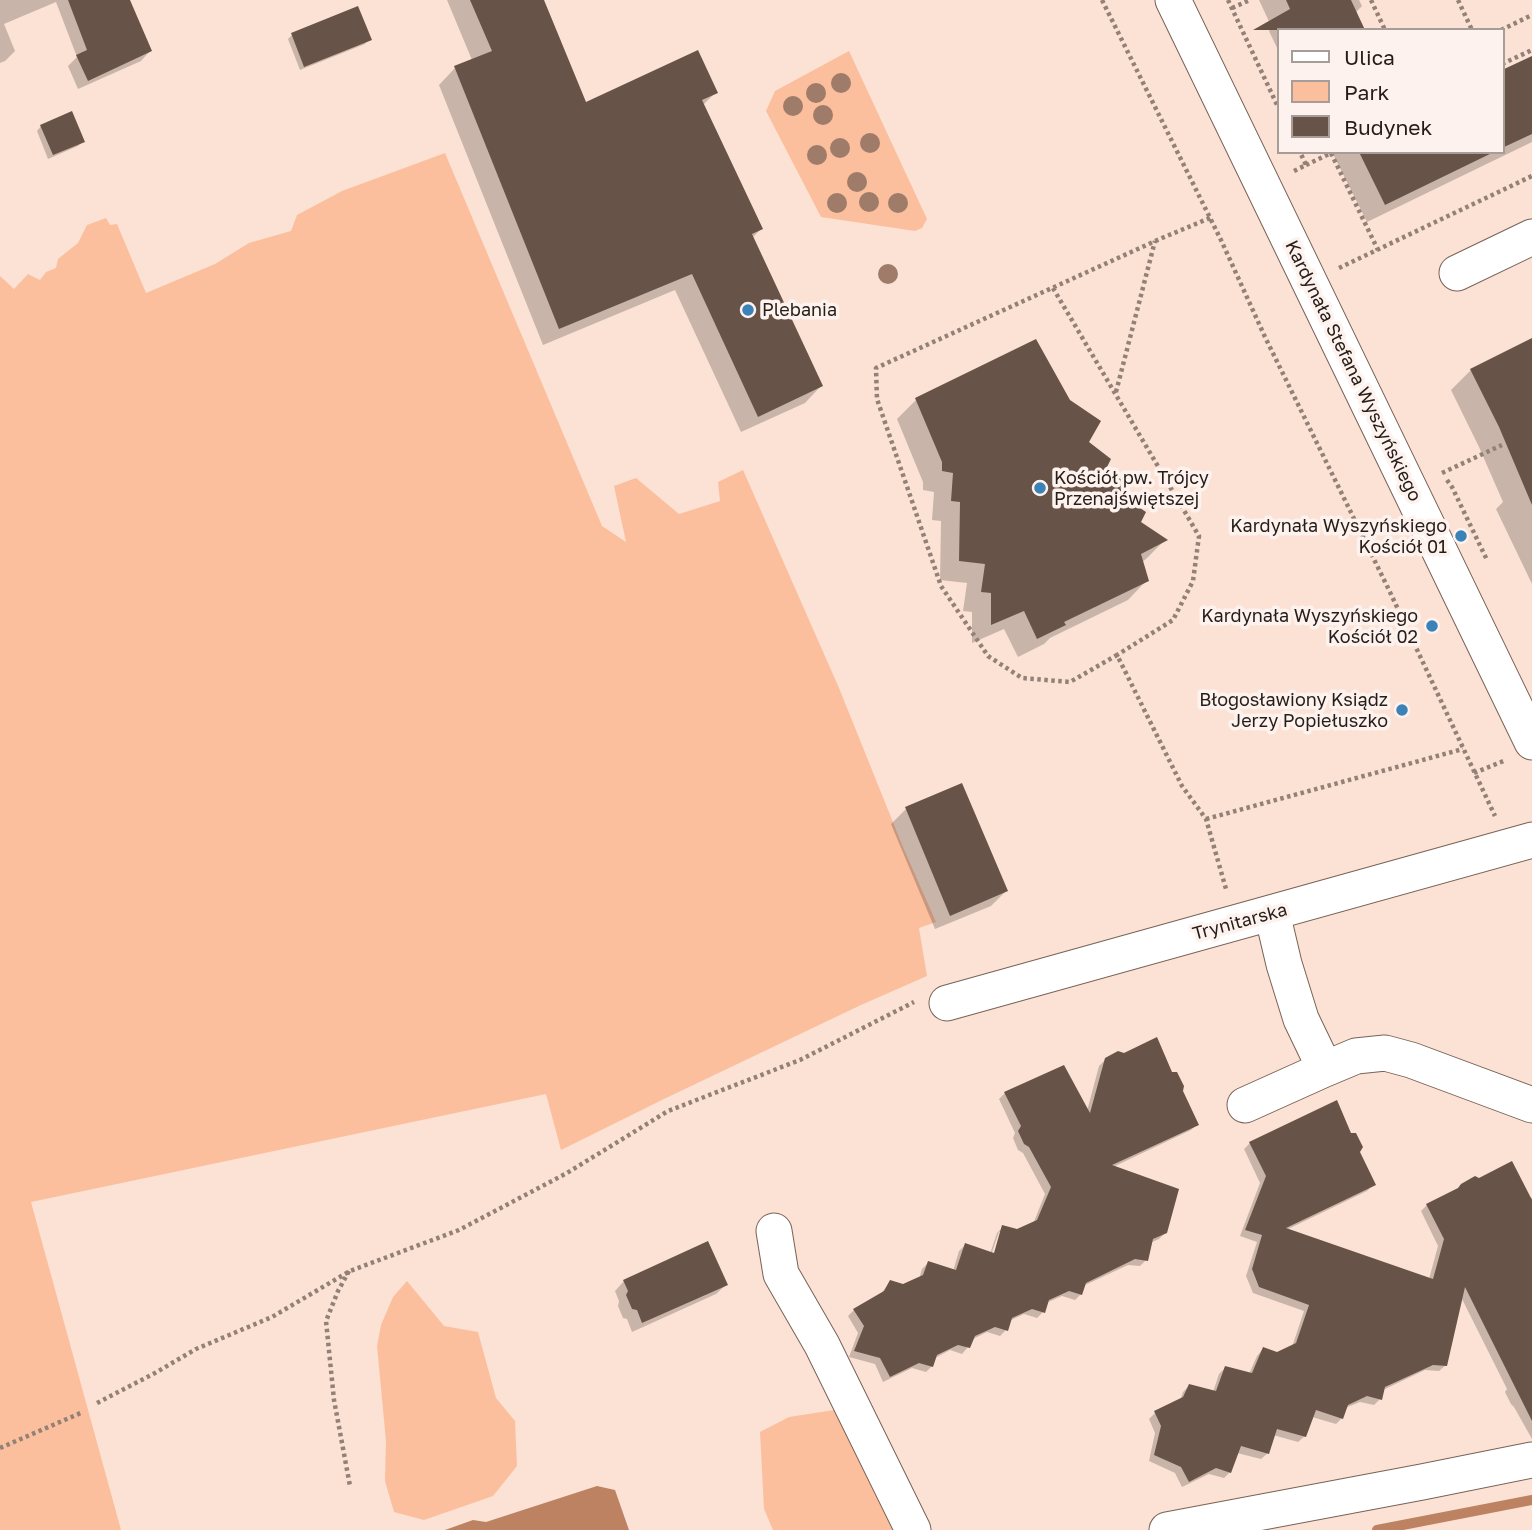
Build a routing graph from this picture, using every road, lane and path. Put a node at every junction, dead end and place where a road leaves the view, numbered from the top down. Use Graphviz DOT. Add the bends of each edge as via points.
graph roads {
  1 [pos="1102,0"];
  2 [pos="1173,0"];
  3 [pos="1228,0"];
  4 [pos="1250,0"];
  5 [pos="1371,0"];
  6 [pos="1458,0"];
  7 [pos="1231,8"];
  8 [pos="1532,15"];
  9 [pos="1384,28"];
  10 [pos="1471,28"];
  11 [pos="1504,29"];
  12 [pos="1532,50"];
  13 [pos="1504,63"];
  14 [pos="1276,103"];
  15 [pos="1330,154"];
  16 [pos="1332,154"];
  17 [pos="1306,165"];
  18 [pos="1532,176"];
  19 [pos="1210,218"];
  20 [pos="1532,237"];
  21 [pos="1155,241"];
  22 [pos="1378,250"];
  23 [pos="1335,270"];
  24 [pos="1457,273"];
  25 [pos="1053,288"];
  26 [pos="1115,393"];
  27 [pos="1502,445"];
  28 [pos="1442,473"];
  29 [pos="1117,655"];
  30 [pos="1463,749"];
  31 [pos="1524,749"];
  32 [pos="1474,774"];
  33 [pos="1206,819"];
  34 [pos="1497,822"];
  35 [pos="1532,840"];
  36 [pos="1272,913"];
  37 [pos="1235,923"];
  38 [pos="947,1003"];
  39 [pos="1325,1069"];
  40 [pos="1245,1105"];
  41 [pos="1532,1105"];
  42 [pos="774,1231"];
  43 [pos="350,1270"];
  44 [pos="97,1403"];
  45 [pos="83,1412"];
  46 [pos="0,1448"];
  47 [pos="1532,1460"];
  48 [pos="350,1486"];
  49 [pos="913,1530"];
  50 [pos="1167,1530"];
  1 -- 19 [label="path"];
  2 -- 31 [label="street, Kardynała Stefana Wyszyńskiego"];
  3 -- 7 [label="path"];
  4 -- 7 [label="path"];
  5 -- 9 [label="path"];
  6 -- 10 [label="path"];
  7 -- 14 [label="path"];
  8 -- 11 [label="path"];
  12 -- 13 [label="path"];
  15 -- 17 [label="path"];
  16 -- 22 [label="path"];
  18 -- 22 [label="path"];
  19 -- 21 [label="path"];
  19 -- 30 [label="path"];
  20 -- 24 [label="street"];
  21 -- 25 [label="path"];
  21 -- 26 [label="path"];
  22 -- 23 [label="path"];
  25 -- 26 [label="path"];
  25 -- 29 [label="path" via="876,368 877,399 941,586 988,656 1022,678 1069,682"];
  26 -- 29 [label="path" via="1199,536 1193,581 1173,620"];
  27 -- 28 [label="path"];
  29 -- 33 [label="path" via="1182,786"];
  30 -- 32 [label="path"];
  30 -- 33 [label="path"];
  31 -- 32 [label="path"];
  32 -- 34 [label="path"];
  33 -- 37 [label="path"];
  35 -- 36 [label="street, Trynitarska"];
  36 -- 37 [label="street, Trynitarska"];
  36 -- 39 [label="street" via="1301,1019"];
  37 -- 38 [label="street, Trynitarska"];
  38 -- 43 [label="path" via="917,1001 800,1060 668,1111 567,1173 459,1230"];
  39 -- 40 [label="street"];
  39 -- 41 [label="street" via="1356,1056 1385,1053"];
  42 -- 49 [label="street" via="781,1274 822,1345"];
  43 -- 44 [label="path" via="272,1317 196,1349"];
  43 -- 48 [label="path" via="326,1321"];
  45 -- 46 [label="path"];
  47 -- 50 [label="street"];
}
